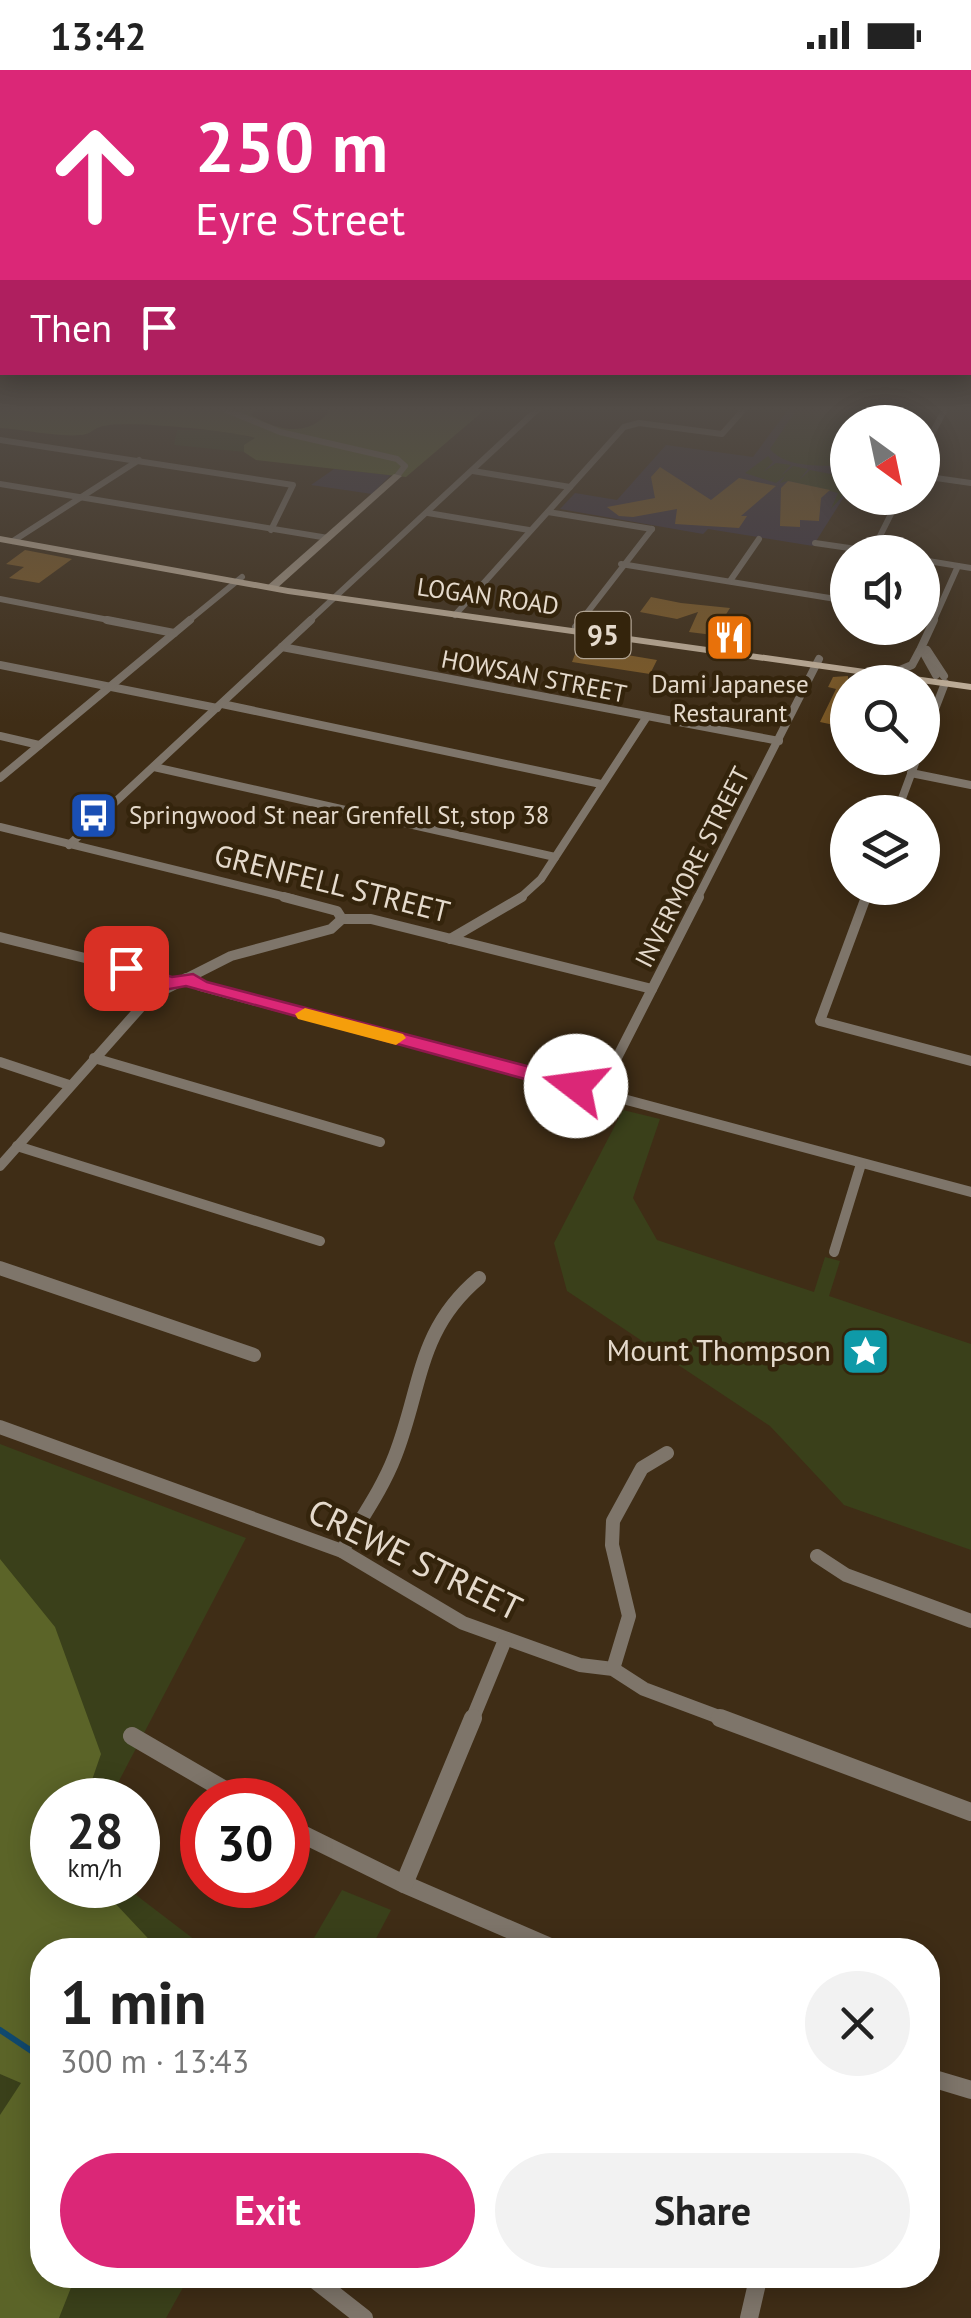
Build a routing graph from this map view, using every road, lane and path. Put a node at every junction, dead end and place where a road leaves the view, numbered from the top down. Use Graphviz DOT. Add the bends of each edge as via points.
graph roads {
  1 [pos="59,512"];
  2 [pos="163,512"];
  3 [pos="280,512"];
  4 [pos="357,512"];
  5 [pos="428,512"];
  6 [pos="548,512"];
  7 [pos="271,530"];
  8 [pos="529,530"];
  9 [pos="0,536"];
  10 [pos="328,538"];
  11 [pos="17,539"];
  12 [pos="759,539"];
  13 [pos="815,543"];
  14 [pos="830,545"];
  15 [pos="940,563"];
  16 [pos="621,564"];
  17 [pos="958,566"];
  18 [pos="971,568"];
  19 [pos="239,579"];
  20 [pos="730,581"];
  21 [pos="275,585"];
  22 [pos="340,595"];
  23 [pos="830,597"];
  24 [pos="0,600"];
  25 [pos="940,607"];
  26 [pos="457,612"];
  27 [pos="576,627"];
  28 [pos="174,633"];
  29 [pos="925,645"];
  30 [pos="282,647"];
  31 [pos="818,662"];
  32 [pos="0,665"];
  33 [pos="849,665"];
  34 [pos="942,678"];
  35 [pos="940,684"];
  36 [pos="971,684"];
  37 [pos="111,686"];
  38 [pos="219,706"];
  39 [pos="646,718"];
  40 [pos="0,736"];
  41 [pos="779,741"];
  42 [pos="39,745"];
  43 [pos="154,767"];
  44 [pos="922,775"];
  45 [pos="0,778"];
  46 [pos="602,784"];
  47 [pos="971,785"];
  48 [pos="0,827"];
  49 [pos="69,846"];
  50 [pos="555,857"];
  51 [pos="863,905"];
  52 [pos="342,918"];
  53 [pos="0,937"];
  54 [pos="450,939"];
  55 [pos="186,978"];
  56 [pos="170,986"];
  57 [pos="652,989"];
  58 [pos="94,1058"];
  59 [pos="0,1062"];
  60 [pos="971,1062"];
  61 [pos="69,1085"];
  62 [pos="599,1092"];
  63 [pos="380,1142"];
  64 [pos="17,1146"];
  65 [pos="861,1164"];
  66 [pos="0,1166"];
  67 [pos="971,1192"];
  68 [pos="320,1240"];
  69 [pos="834,1252"];
  70 [pos="0,1268"];
  71 [pos="479,1278"];
  72 [pos="254,1355"];
  73 [pos="0,1427"];
  74 [pos="667,1453"];
  75 [pos="342,1551"];
  76 [pos="817,1556"];
  77 [pos="971,1620"];
  78 [pos="505,1640"];
  79 [pos="613,1668"];
  80 [pos="132,1736"];
  81 [pos="204,1778"];
  82 [pos="971,1812"];
  83 [pos="310,1838"];
  84 [pos="404,1884"];
  85 [pos="529,1938"];
  86 [pos="940,2081"];
  87 [pos="971,2090"];
  88 [pos="326,2288"];
  89 [pos="755,2288"];
  90 [pos="364,2318"];
  91 [pos="749,2318"];
  1 -- 11 [label="street"];
  2 -- 7 [label="street"];
  3 -- 7 [label="street"];
  4 -- 10 [label="street"];
  5 -- 8 [label="street"];
  5 -- 22 [label="street"];
  6 -- 8 [label="street"];
  6 -- 16 [label="street" via="652,529"];
  7 -- 10 [label="street"];
  8 -- 26 [label="street"];
  9 -- 11 [label="main road, LOGAN ROAD / 95"];
  10 -- 21 [label="street"];
  11 -- 19 [label="main road, LOGAN ROAD / 95"];
  12 -- 20 [label="street"];
  13 -- 14 [label="street"];
  15 -- 17 [label="street"];
  16 -- 20 [label="street"];
  16 -- 27 [label="street"];
  17 -- 18 [label="street"];
  17 -- 25 [label="street"];
  19 -- 21 [label="main road, LOGAN ROAD / 95"];
  19 -- 28 [label="street"];
  20 -- 23 [label="street"];
  21 -- 22 [label="main road, LOGAN ROAD / 95"];
  22 -- 26 [label="main road, LOGAN ROAD / 95"];
  22 -- 30 [label="street"];
  24 -- 28 [label="street"];
  26 -- 27 [label="main road, LOGAN ROAD / 95"];
  26 -- 31 [label="main road, LOGAN ROAD / 95"];
  27 -- 31 [label="main road, LOGAN ROAD / 95"];
  28 -- 37 [label="street"];
  29 -- 34 [label="street"];
  30 -- 38 [label="street"];
  30 -- 39 [label="street, HOWSAN STREET"];
  31 -- 33 [label="main road, LOGAN ROAD / 95"];
  31 -- 34 [label="main road, LOGAN ROAD / 95"];
  31 -- 41 [label="street, INVERMORE STREET"];
  32 -- 37 [label="street"];
  34 -- 35 [label="street"];
  34 -- 36 [label="main road, LOGAN ROAD / 95"];
  37 -- 38 [label="street"];
  37 -- 42 [label="street"];
  38 -- 43 [label="street"];
  38 -- 46 [label="street"];
  39 -- 41 [label="street, HOWSAN STREET"];
  39 -- 46 [label="street"];
  40 -- 42 [label="street"];
  41 -- 57 [label="street, INVERMORE STREET"];
  42 -- 45 [label="street"];
  43 -- 49 [label="street"];
  43 -- 50 [label="street"];
  44 -- 47 [label="street"];
  46 -- 50 [label="street"];
  48 -- 49 [label="street, GRENFELL STREET"];
  49 -- 52 [label="street, GRENFELL STREET" via="322,906"];
  50 -- 54 [label="street" via="516,901"];
  51 -- 60 [label="street" via="820,1021"];
  52 -- 54 [label="street, GRENFELL STREET" via="370,918"];
  52 -- 55 [label="street" via="331,930 253,949"];
  53 -- 56 [label="street" via="158,976"];
  54 -- 57 [label="street, GRENFELL STREET"];
  55 -- 56 [label="street"];
  55 -- 62 [label="street"];
  56 -- 58 [label="street" via="140,1004"];
  57 -- 62 [label="street, INVERMORE STREET"];
  58 -- 61 [label="street"];
  58 -- 63 [label="street"];
  59 -- 61 [label="street"];
  61 -- 64 [label="street"];
  62 -- 65 [label="street"];
  64 -- 66 [label="street"];
  64 -- 68 [label="street"];
  65 -- 67 [label="street"];
  65 -- 69 [label="street"];
  70 -- 72 [label="street"];
  71 -- 75 [label="street" via="451,1298 414,1376 394,1461"];
  73 -- 75 [label="street, CREWE STREET"];
  74 -- 79 [label="street" via="642,1468 613,1520 612,1545 629,1616"];
  75 -- 78 [label="street, CREWE STREET" via="463,1623"];
  76 -- 77 [label="street" via="846,1575"];
  78 -- 79 [label="street, CREWE STREET" via="580,1665"];
  78 -- 84 [label="street"];
  79 -- 82 [label="street, CREWE STREET" via="644,1689"];
  80 -- 81 [label="street"];
  83 -- 84 [label="street"];
  84 -- 85 [label="street"];
  86 -- 87 [label="street"];
  88 -- 90 [label="street"];
  89 -- 91 [label="street"];
}
